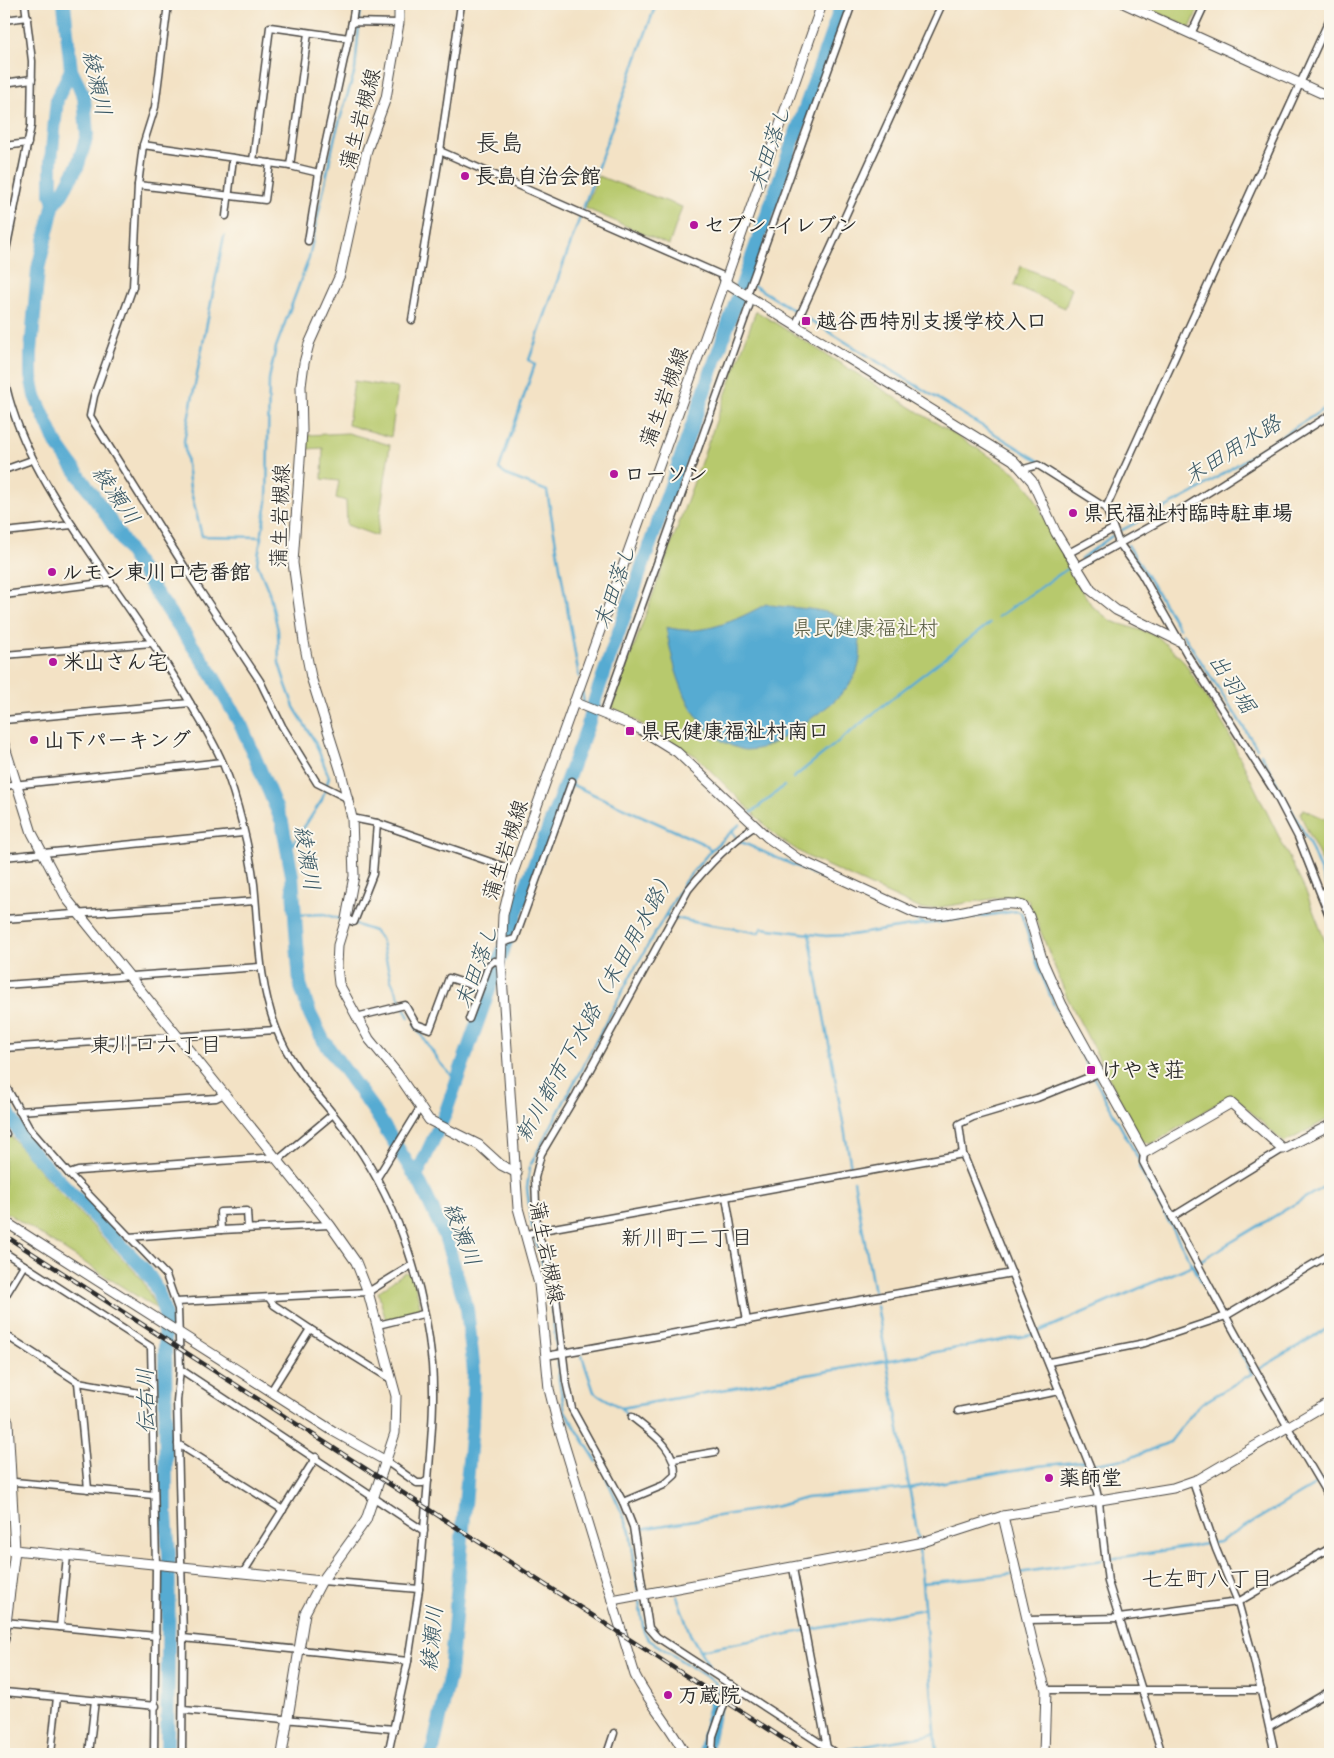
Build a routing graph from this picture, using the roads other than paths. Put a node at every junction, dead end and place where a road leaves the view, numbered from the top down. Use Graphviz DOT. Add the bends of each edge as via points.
graph roads {
  1 [pos="26,4"];
  2 [pos="168,4"];
  3 [pos="355,4"];
  4 [pos="399,4"];
  5 [pos="461,4"];
  6 [pos="822,4"];
  7 [pos="852,4"];
  8 [pos="942,4"];
  9 [pos="1125,4"];
  10 [pos="1205,4"];
  11 [pos="28,17"];
  12 [pos="1330,18"];
  13 [pos="4,20"];
  14 [pos="352,22"];
  15 [pos="399,23"];
  16 [pos="308,33"];
  17 [pos="1191,34"];
  18 [pos="349,38"];
  19 [pos="32,79"];
  20 [pos="4,83"];
  21 [pos="1300,84"];
  22 [pos="1330,97"];
  23 [pos="28,143"];
  24 [pos="143,145"];
  25 [pos="4,146"];
  26 [pos="440,151"];
  27 [pos="233,158"];
  28 [pos="253,161"];
  29 [pos="270,163"];
  30 [pos="290,166"];
  31 [pos="319,173"];
  32 [pos="138,185"];
  33 [pos="228,196"];
  34 [pos="14,211"];
  35 [pos="4,212"];
  36 [pos="226,216"];
  37 [pos="308,242"];
  38 [pos="4,260"];
  39 [pos="725,282"];
  40 [pos="750,297"];
  41 [pos="412,320"];
  42 [pos="796,324"];
  43 [pos="4,377"];
  44 [pos="6,396"];
  45 [pos="1330,415"];
  46 [pos="32,460"];
  47 [pos="1024,469"];
  48 [pos="4,470"];
  49 [pos="1106,508"];
  50 [pos="72,525"];
  51 [pos="1113,529"];
  52 [pos="4,532"];
  53 [pos="1120,543"];
  54 [pos="1067,554"];
  55 [pos="1082,564"];
  56 [pos="110,582"];
  57 [pos="4,594"];
  58 [pos="1179,641"];
  59 [pos="152,643"];
  60 [pos="4,655"];
  61 [pos="190,702"];
  62 [pos="574,702"];
  63 [pos="603,714"];
  64 [pos="4,720"];
  65 [pos="4,744"];
  66 [pos="222,762"];
  67 [pos="572,781"];
  68 [pos="17,785"];
  69 [pos="4,786"];
  70 [pos="349,799"];
  71 [pos="352,818"];
  72 [pos="376,823"];
  73 [pos="755,826"];
  74 [pos="243,833"];
  75 [pos="41,854"];
  76 [pos="4,857"];
  77 [pos="514,870"];
  78 [pos="1330,886"];
  79 [pos="1322,896"];
  80 [pos="255,901"];
  81 [pos="79,914"];
  82 [pos="1330,918"];
  83 [pos="4,919"];
  84 [pos="346,919"];
  85 [pos="501,943"];
  86 [pos="501,962"];
  87 [pos="260,967"];
  88 [pos="128,975"];
  89 [pos="4,986"];
  90 [pos="480,988"];
  91 [pos="356,1017"];
  92 [pos="469,1019"];
  93 [pos="276,1030"];
  94 [pos="177,1036"];
  95 [pos="4,1048"];
  96 [pos="1099,1073"];
  97 [pos="4,1083"];
  98 [pos="224,1094"];
  99 [pos="420,1108"];
  100 [pos="19,1111"];
  101 [pos="333,1114"];
  102 [pos="1330,1125"];
  103 [pos="4,1131"];
  104 [pos="4,1137"];
  105 [pos="1283,1149"];
  106 [pos="1144,1152"];
  107 [pos="963,1154"];
  108 [pos="277,1159"];
  109 [pos="517,1173"];
  110 [pos="69,1174"];
  111 [pos="377,1178"];
  112 [pos="726,1197"];
  113 [pos="1172,1216"];
  114 [pos="4,1221"];
  115 [pos="330,1225"];
  116 [pos="248,1228"];
  117 [pos="221,1230"];
  118 [pos="537,1231"];
  119 [pos="525,1235"];
  120 [pos="130,1237"];
  121 [pos="4,1252"];
  122 [pos="1330,1254"];
  123 [pos="24,1265"];
  124 [pos="412,1265"];
  125 [pos="1012,1273"];
  126 [pos="368,1292"];
  127 [pos="4,1298"];
  128 [pos="269,1298"];
  129 [pos="176,1302"];
  130 [pos="423,1314"];
  131 [pos="1226,1316"];
  132 [pos="747,1321"];
  133 [pos="378,1325"];
  134 [pos="310,1329"];
  135 [pos="176,1330"];
  136 [pos="4,1334"];
  137 [pos="562,1353"];
  138 [pos="546,1356"];
  139 [pos="1048,1362"];
  140 [pos="180,1368"];
  141 [pos="393,1381"];
  142 [pos="78,1382"];
  143 [pos="271,1391"];
  144 [pos="1060,1391"];
  145 [pos="151,1394"];
  146 [pos="1330,1402"];
  147 [pos="958,1411"];
  148 [pos="4,1415"];
  149 [pos="632,1417"];
  150 [pos="1288,1427"];
  151 [pos="178,1444"];
  152 [pos="715,1452"];
  153 [pos="316,1457"];
  154 [pos="674,1459"];
  155 [pos="386,1461"];
  156 [pos="428,1480"];
  157 [pos="8,1481"];
  158 [pos="1193,1482"];
  159 [pos="88,1489"];
  160 [pos="154,1495"];
  161 [pos="375,1496"];
  162 [pos="1330,1499"];
  163 [pos="623,1502"];
  164 [pos="1099,1502"];
  165 [pos="283,1510"];
  166 [pos="1003,1516"];
  167 [pos="424,1531"];
  168 [pos="1330,1548"];
  169 [pos="4,1549"];
  170 [pos="15,1550"];
  171 [pos="67,1556"];
  172 [pos="159,1565"];
  173 [pos="180,1567"];
  174 [pos="793,1568"];
  175 [pos="243,1573"];
  176 [pos="322,1581"];
  177 [pos="419,1590"];
  178 [pos="643,1594"];
  179 [pos="612,1600"];
  180 [pos="1238,1602"];
  181 [pos="1119,1618"];
  182 [pos="1028,1620"];
  183 [pos="5,1622"];
  184 [pos="60,1627"];
  185 [pos="156,1636"];
  186 [pos="183,1638"];
  187 [pos="4,1640"];
  188 [pos="298,1651"];
  189 [pos="408,1661"];
  190 [pos="731,1684"];
  191 [pos="1046,1690"];
  192 [pos="1261,1690"];
  193 [pos="1330,1690"];
  194 [pos="1143,1691"];
  195 [pos="4,1692"];
  196 [pos="57,1697"];
  197 [pos="95,1700"];
  198 [pos="156,1706"];
  199 [pos="183,1710"];
  200 [pos="287,1718"];
  201 [pos="1270,1726"];
  202 [pos="394,1729"];
  203 [pos="614,1734"];
  204 [pos="827,1748"];
  205 [pos="51,1754"];
  206 [pos="89,1754"];
  207 [pos="154,1754"];
  208 [pos="182,1754"];
  209 [pos="282,1754"];
  210 [pos="388,1754"];
  211 [pos="607,1754"];
  212 [pos="685,1754"];
  213 [pos="712,1754"];
  214 [pos="837,1754"];
  215 [pos="1044,1754"];
  216 [pos="1162,1754"];
  217 [pos="1275,1754"];
  1 -- 11 [label="street"];
  2 -- 24 [label="street" via="155,107"];
  3 -- 14 [label="street"];
  4 -- 15 [label="street, 蒲生岩槻線"];
  5 -- 26 [label="street"];
  6 -- 39 [label="street, 蒲生岩槻線"];
  7 -- 40 [label="street"];
  8 -- 42 [label="street"];
  9 -- 17 [label="street"];
  10 -- 17 [label="street"];
  11 -- 13 [label="street"];
  11 -- 19 [label="street"];
  12 -- 21 [label="street"];
  14 -- 15 [label="street"];
  14 -- 18 [label="street"];
  15 -- 70 [label="street, 蒲生岩槻線" via="386,98 367,150 340,275 309,344 301,386 293,563 311,677"];
  16 -- 18 [label="street"];
  16 -- 28 [label="street" via="270,27"];
  16 -- 30 [label="street"];
  17 -- 21 [label="street"];
  18 -- 31 [label="street"];
  19 -- 20 [label="street"];
  19 -- 23 [label="street"];
  21 -- 22 [label="street"];
  21 -- 49 [label="street"];
  23 -- 25 [label="street"];
  23 -- 34 [label="street"];
  24 -- 27 [label="street"];
  24 -- 32 [label="street"];
  26 -- 39 [label="street" via="721,275"];
  26 -- 41 [label="street"];
  27 -- 28 [label="street"];
  27 -- 33 [label="street"];
  28 -- 29 [label="street"];
  29 -- 30 [label="street"];
  29 -- 33 [label="street" via="265,200"];
  30 -- 31 [label="street"];
  31 -- 37 [label="street"];
  32 -- 33 [label="street"];
  32 -- 70 [label="street" via="133,287 94,396 90,416 188,574 260,681 282,726 317,783"];
  33 -- 36 [label="street"];
  34 -- 35 [label="street"];
  34 -- 38 [label="street"];
  39 -- 40 [label="street"];
  39 -- 62 [label="street, 蒲生岩槻線"];
  40 -- 42 [label="street"];
  40 -- 63 [label="street"];
  42 -- 47 [label="street"];
  43 -- 44 [label="street"];
  44 -- 46 [label="street"];
  45 -- 53 [label="street" via="1187,506"];
  46 -- 48 [label="street"];
  46 -- 50 [label="street"];
  47 -- 49 [label="street" via="1038,464"];
  47 -- 54 [label="street"];
  49 -- 51 [label="street"];
  50 -- 52 [label="street"];
  50 -- 56 [label="street"];
  51 -- 53 [label="street"];
  51 -- 54 [label="street"];
  53 -- 55 [label="street"];
  53 -- 58 [label="street"];
  54 -- 58 [label="street" via="1103,601"];
  56 -- 57 [label="street"];
  56 -- 59 [label="street"];
  58 -- 79 [label="street" via="1274,791 1298,837"];
  59 -- 60 [label="street"];
  59 -- 61 [label="street"];
  61 -- 64 [label="street"];
  61 -- 66 [label="street"];
  62 -- 63 [label="street"];
  62 -- 77 [label="street, 蒲生岩槻線"];
  63 -- 73 [label="street" via="640,729 677,752"];
  65 -- 68 [label="street"];
  66 -- 68 [label="street"];
  66 -- 74 [label="street"];
  67 -- 85 [label="street" via="515,940"];
  68 -- 69 [label="street"];
  68 -- 75 [label="street"];
  70 -- 71 [label="street, 蒲生岩槻線"];
  71 -- 72 [label="street"];
  71 -- 84 [label="street, 蒲生岩槻線" via="354,876"];
  72 -- 77 [label="street"];
  72 -- 84 [label="street" via="373,874 354,922"];
  73 -- 96 [label="street" via="798,859 915,913 934,917 1010,904 1024,906 1050,979"];
  73 -- 118 [label="street" via="730,843 688,890 541,1154 535,1178"];
  74 -- 75 [label="street"];
  74 -- 80 [label="street"];
  75 -- 76 [label="street"];
  75 -- 81 [label="street"];
  77 -- 85 [label="street, 蒲生岩槻線" via="503,915"];
  78 -- 79 [label="street"];
  79 -- 82 [label="street"];
  80 -- 81 [label="street"];
  80 -- 87 [label="street"];
  81 -- 83 [label="street"];
  81 -- 88 [label="street"];
  84 -- 91 [label="street, 蒲生岩槻線" via="338,945 337,966 339,984"];
  85 -- 86 [label="street, 蒲生岩槻線"];
  86 -- 90 [label="street" via="494,961 488,965"];
  86 -- 109 [label="street, 蒲生岩槻線"];
  87 -- 88 [label="street"];
  87 -- 93 [label="street"];
  88 -- 89 [label="street"];
  88 -- 94 [label="street"];
  90 -- 91 [label="street" via="449,978 430,1029 416,1024 405,1005"];
  90 -- 92 [label="street"];
  91 -- 99 [label="street, 蒲生岩槻線"];
  93 -- 94 [label="street"];
  93 -- 101 [label="street" via="301,1072"];
  94 -- 95 [label="street"];
  94 -- 98 [label="street"];
  96 -- 106 [label="street"];
  96 -- 107 [label="street" via="959,1124"];
  97 -- 100 [label="street"];
  98 -- 100 [label="street" via="216,1098"];
  98 -- 108 [label="street"];
  99 -- 109 [label="street, 蒲生岩槻線" via="429,1120 479,1145 501,1165"];
  99 -- 111 [label="street"];
  100 -- 110 [label="street" via="29,1128"];
  101 -- 108 [label="street"];
  101 -- 111 [label="street"];
  102 -- 105 [label="street"];
  103 -- 104 [label="street"];
  105 -- 106 [label="street" via="1231,1103"];
  105 -- 113 [label="street"];
  106 -- 113 [label="street" via="1143,1162"];
  107 -- 112 [label="street"];
  107 -- 125 [label="street"];
  108 -- 110 [label="street"];
  108 -- 115 [label="street"];
  109 -- 119 [label="street, 蒲生岩槻線" via="518,1208"];
  110 -- 120 [label="street"];
  111 -- 124 [label="street" via="396,1217"];
  112 -- 118 [label="street"];
  112 -- 132 [label="street"];
  113 -- 131 [label="street"];
  114 -- 135 [label="street"];
  115 -- 116 [label="street"];
  115 -- 126 [label="street" via="356,1262"];
  116 -- 117 [label="street"];
  116 -- 117 [label="street" via="247,1211 220,1212"];
  117 -- 120 [label="street"];
  118 -- 119 [label="street"];
  118 -- 137 [label="street" via="554,1279"];
  119 -- 138 [label="street, 蒲生岩槻線" via="538,1284"];
  120 -- 129 [label="street" via="166,1275"];
  121 -- 123 [label="street"];
  122 -- 131 [label="street"];
  123 -- 127 [label="street"];
  123 -- 145 [label="street" via="152,1347"];
  124 -- 126 [label="street"];
  124 -- 130 [label="street"];
  125 -- 132 [label="street"];
  125 -- 139 [label="street"];
  126 -- 128 [label="street"];
  126 -- 133 [label="street"];
  128 -- 129 [label="street"];
  128 -- 134 [label="street" via="274,1305"];
  129 -- 135 [label="street"];
  130 -- 133 [label="street"];
  130 -- 156 [label="street" via="429,1339 433,1386"];
  131 -- 139 [label="street" via="1145,1343"];
  131 -- 150 [label="street"];
  132 -- 137 [label="street"];
  133 -- 141 [label="street"];
  134 -- 141 [label="street"];
  134 -- 143 [label="street"];
  135 -- 140 [label="street"];
  135 -- 143 [label="street"];
  136 -- 142 [label="street"];
  137 -- 138 [label="street"];
  137 -- 163 [label="street" via="572,1409"];
  138 -- 179 [label="street, 蒲生岩槻線" via="557,1421"];
  139 -- 144 [label="street"];
  140 -- 151 [label="street"];
  140 -- 153 [label="street"];
  141 -- 155 [label="street" via="395,1433"];
  142 -- 145 [label="street"];
  142 -- 159 [label="street"];
  143 -- 155 [label="street"];
  144 -- 147 [label="street"];
  144 -- 164 [label="street" via="1092,1471"];
  145 -- 160 [label="street"];
  146 -- 150 [label="street"];
  148 -- 157 [label="street" via="8,1421"];
  149 -- 154 [label="street" via="658,1438"];
  150 -- 158 [label="street"];
  150 -- 162 [label="street"];
  151 -- 165 [label="street"];
  151 -- 173 [label="street"];
  152 -- 154 [label="street"];
  153 -- 161 [label="street"];
  153 -- 165 [label="street"];
  154 -- 163 [label="street" via="676,1475 670,1481"];
  155 -- 156 [label="street" via="417,1483"];
  155 -- 161 [label="street"];
  156 -- 167 [label="street"];
  157 -- 159 [label="street"];
  157 -- 170 [label="street"];
  158 -- 164 [label="street"];
  158 -- 180 [label="street"];
  159 -- 160 [label="street"];
  160 -- 172 [label="street"];
  161 -- 167 [label="street"];
  161 -- 176 [label="street" via="366,1520"];
  163 -- 178 [label="street" via="637,1543"];
  164 -- 166 [label="street"];
  164 -- 181 [label="street" via="1108,1582"];
  165 -- 175 [label="street"];
  166 -- 174 [label="street" via="923,1542"];
  166 -- 182 [label="street"];
  167 -- 177 [label="street"];
  168 -- 180 [label="street"];
  169 -- 170 [label="street"];
  170 -- 171 [label="street"];
  170 -- 183 [label="street"];
  171 -- 172 [label="street"];
  171 -- 184 [label="street"];
  172 -- 173 [label="street"];
  172 -- 185 [label="street"];
  173 -- 175 [label="street"];
  173 -- 186 [label="street"];
  174 -- 178 [label="street"];
  174 -- 204 [label="street"];
  175 -- 176 [label="street"];
  176 -- 177 [label="street"];
  176 -- 188 [label="street" via="305,1613"];
  177 -- 189 [label="street"];
  178 -- 179 [label="street"];
  178 -- 190 [label="street" via="653,1634"];
  179 -- 212 [label="street, 蒲生岩槻線" via="635,1675"];
  180 -- 181 [label="street"];
  180 -- 192 [label="street"];
  181 -- 182 [label="street"];
  181 -- 194 [label="street"];
  182 -- 191 [label="street"];
  183 -- 184 [label="street"];
  183 -- 187 [label="street"];
  184 -- 185 [label="street"];
  185 -- 198 [label="street"];
  186 -- 188 [label="street"];
  186 -- 199 [label="street"];
  188 -- 189 [label="street"];
  188 -- 200 [label="street"];
  189 -- 202 [label="street"];
  190 -- 204 [label="street"];
  190 -- 213 [label="street" via="713,1736"];
  191 -- 194 [label="street"];
  191 -- 215 [label="street"];
  192 -- 194 [label="street"];
  192 -- 201 [label="street"];
  193 -- 201 [label="street"];
  194 -- 216 [label="street"];
  195 -- 196 [label="street"];
  196 -- 197 [label="street"];
  196 -- 205 [label="street"];
  197 -- 198 [label="street"];
  197 -- 206 [label="street"];
  198 -- 207 [label="street"];
  199 -- 200 [label="street"];
  199 -- 208 [label="street"];
  200 -- 202 [label="street"];
  200 -- 209 [label="street"];
  201 -- 217 [label="street"];
  202 -- 210 [label="street"];
  203 -- 211 [label="street"];
  204 -- 214 [label="street"];
}
